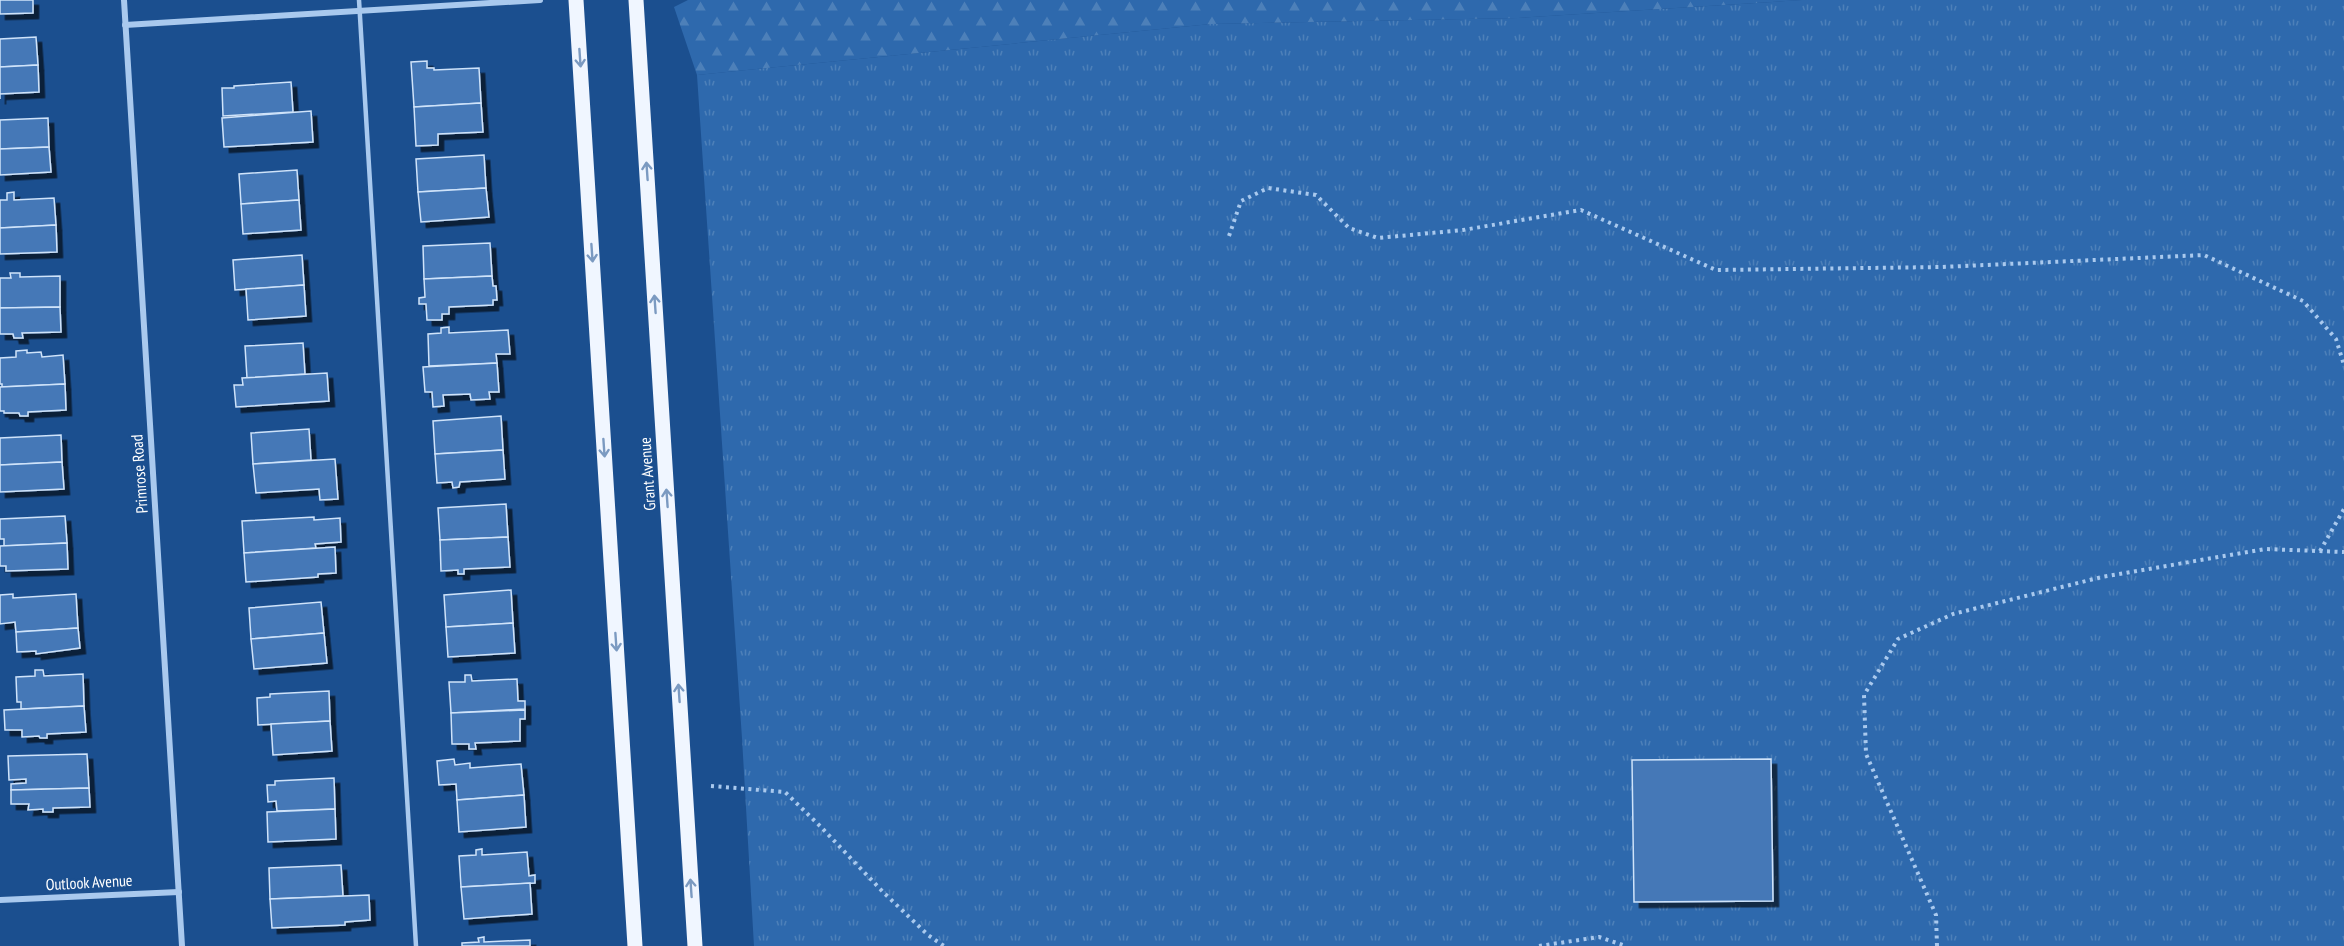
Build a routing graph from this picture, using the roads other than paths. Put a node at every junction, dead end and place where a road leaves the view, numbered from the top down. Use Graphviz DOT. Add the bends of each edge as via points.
graph roads {
  1 [pos="124,0"];
  2 [pos="359,0"];
  3 [pos="540,0"];
  4 [pos="576,0"];
  5 [pos="636,0"];
  6 [pos="360,11"];
  7 [pos="125,25"];
  8 [pos="179,892"];
  9 [pos="0,900"];
  10 [pos="182,946"];
  11 [pos="416,946"];
  12 [pos="635,946"];
  13 [pos="695,946"];
  1 -- 7 [label="street, Primrose Road"];
  2 -- 6 [label="lane"];
  3 -- 6 [label="street"];
  4 -- 12 [label="main road, one-way"];
  13 -- 5 [label="main road, Grant Avenue, one-way"];
  6 -- 7 [label="street"];
  6 -- 11 [label="lane"];
  7 -- 8 [label="street, Primrose Road"];
  8 -- 9 [label="street, Outlook Avenue"];
  8 -- 10 [label="street, Primrose Road"];
}
